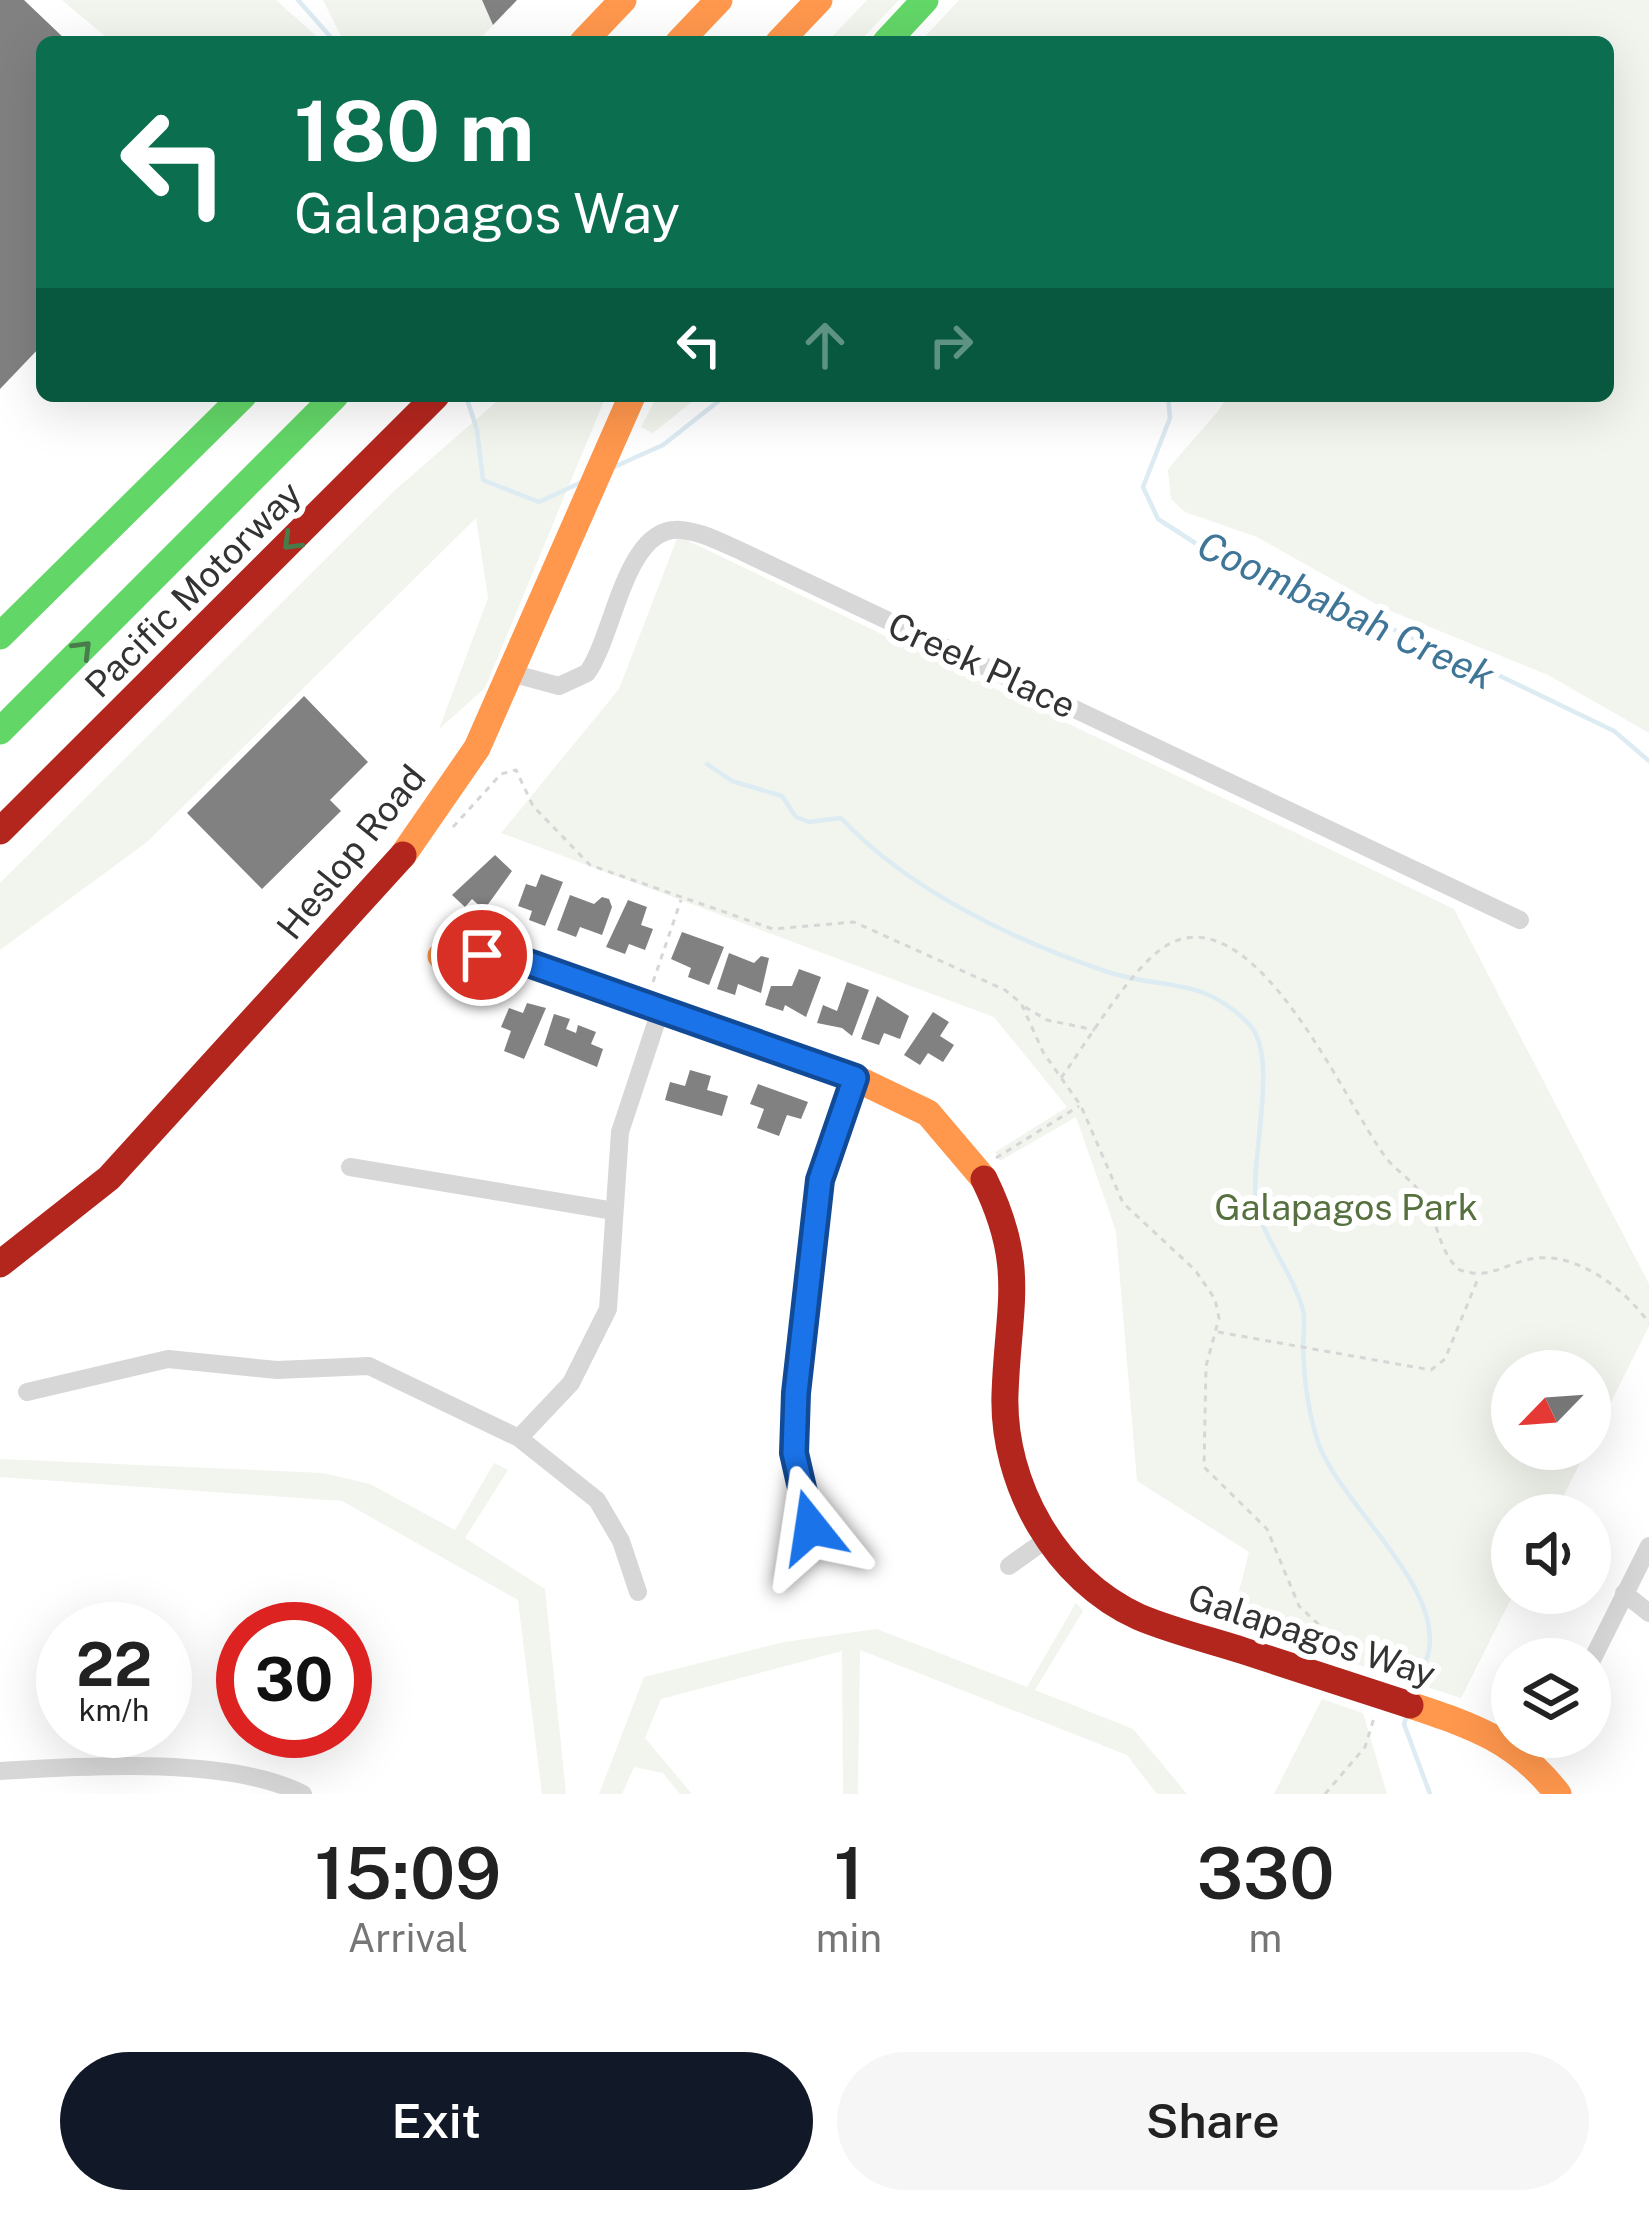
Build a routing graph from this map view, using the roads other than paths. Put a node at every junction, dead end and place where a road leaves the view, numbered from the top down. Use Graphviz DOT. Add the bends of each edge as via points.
graph roads {
  1 [pos="623,0"];
  2 [pos="719,0"];
  3 [pos="819,0"];
  4 [pos="925,0"];
  5 [pos="589,36"];
  6 [pos="685,36"];
  7 [pos="785,36"];
  8 [pos="892,36"];
  9 [pos="237,402"];
  10 [pos="329,402"];
  11 [pos="430,402"];
  12 [pos="629,402"];
  13 [pos="0,636"];
  14 [pos="511,673"];
  15 [pos="0,731"];
  16 [pos="0,831"];
  17 [pos="1520,920"];
  18 [pos="441,956"];
  19 [pos="653,1005"];
  20 [pos="855,1078"];
  21 [pos="350,1167"];
  22 [pos="614,1211"];
  23 [pos="0,1264"];
  24 [pos="26,1392"];
  25 [pos="519,1438"];
  26 [pos="811,1527"];
  27 [pos="1047,1539"];
  28 [pos="1649,1546"];
  29 [pos="1009,1566"];
  30 [pos="638,1592"];
  31 [pos="1624,1593"];
  32 [pos="1649,1613"];
  33 [pos="1602,1638"];
  34 [pos="1491,1732"];
  35 [pos="1543,1758"];
  36 [pos="0,1771"];
  37 [pos="303,1794"];
  38 [pos="1558,1794"];
  1 -- 5 [label="main road"];
  2 -- 6 [label="main road"];
  3 -- 7 [label="main road"];
  4 -- 8 [label="main road"];
  9 -- 13 [label="main road"];
  15 -- 10 [label="main road, Pacific Motorway, one-way"];
  11 -- 16 [label="main road, Pacific Motorway, one-way"];
  12 -- 14 [label="main road, Heslop Road"];
  14 -- 17 [label="street, Creek Place" via="559,686 587,674 639,549 677,529 745,553"];
  14 -- 23 [label="main road, Heslop Road" via="477,748 379,884 109,1178"];
  18 -- 19 [label="main road, Galapagos Way" via="511,957"];
  19 -- 20 [label="main road, Galapagos Way"];
  19 -- 22 [label="street" via="620,1132"];
  20 -- 26 [label="street" via="820,1180 796,1393 794,1453"];
  20 -- 27 [label="main road, Galapagos Way" via="928,1113 979,1169 999,1209 1016,1282 1005,1397 1012,1464"];
  21 -- 22 [label="street"];
  22 -- 25 [label="street" via="608,1309 572,1383"];
  24 -- 25 [label="street" via="168,1359 277,1370 369,1366"];
  25 -- 30 [label="street" via="597,1499"];
  27 -- 29 [label="street"];
  27 -- 34 [label="main road, Galapagos Way" via="1079,1577 1137,1616 1381,1703"];
  28 -- 31 [label="street"];
  31 -- 32 [label="street"];
  31 -- 33 [label="street"];
  35 -- 38 [label="main road, Galapagos Way"];
  36 -- 37 [label="street" via="94,1765 271,1777"];
}
